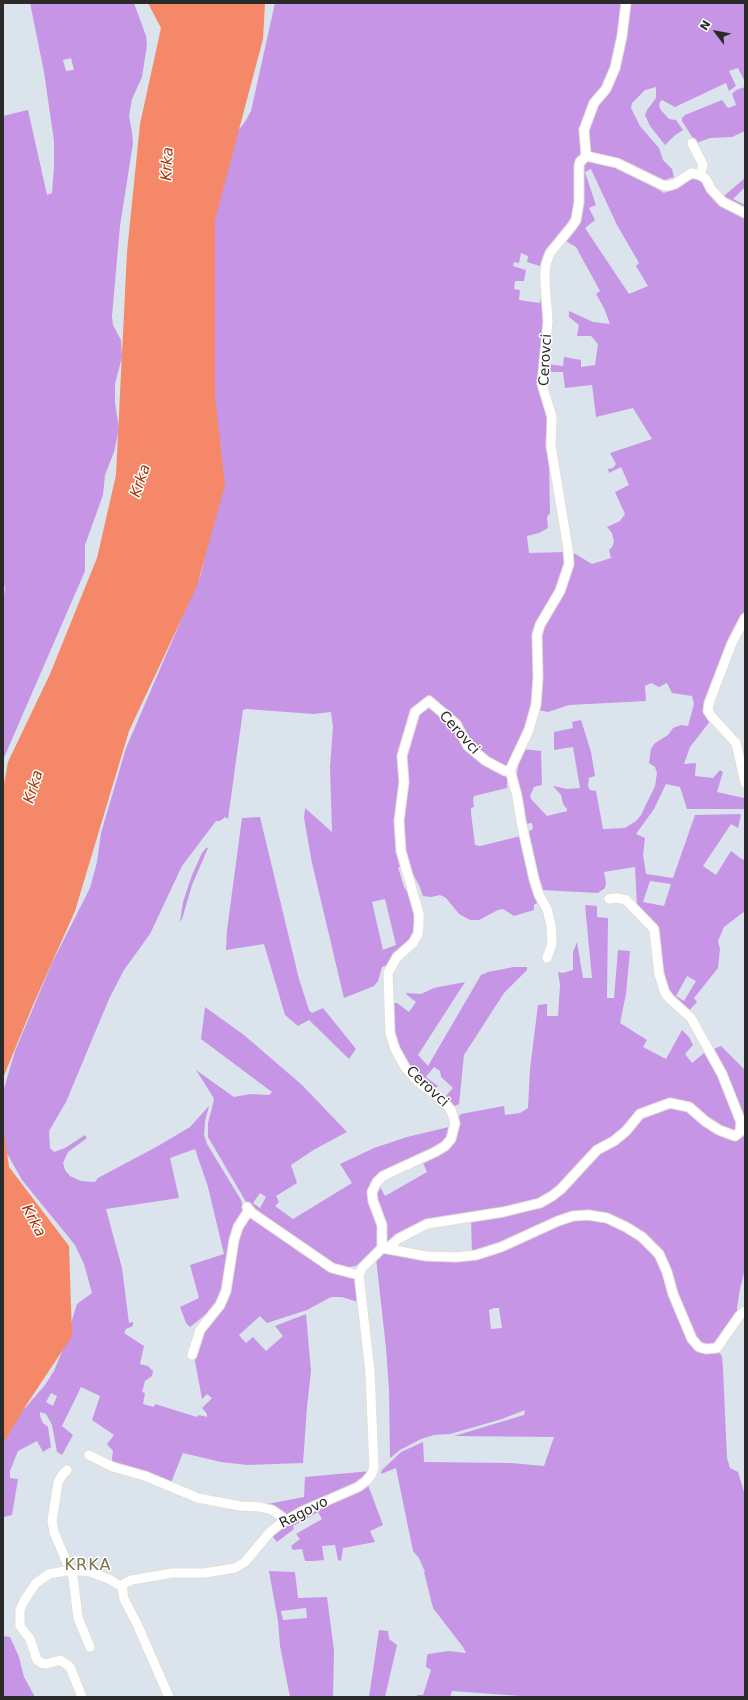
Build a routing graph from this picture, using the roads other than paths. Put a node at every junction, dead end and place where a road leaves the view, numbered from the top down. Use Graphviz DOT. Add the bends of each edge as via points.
graph roads {
  1 [pos="626,3"];
  2 [pos="692,143"];
  3 [pos="586,156"];
  4 [pos="700,175"];
  5 [pos="745,213"];
  6 [pos="745,618"];
  7 [pos="510,770"];
  8 [pos="745,783"];
  9 [pos="609,899"];
  10 [pos="547,958"];
  11 [pos="384,1248"];
  12 [pos="358,1275"];
  13 [pos="745,1311"];
  14 [pos="192,1355"];
  15 [pos="89,1455"];
  16 [pos="67,1470"];
  17 [pos="285,1522"];
  18 [pos="71,1570"];
  19 [pos="122,1587"];
  20 [pos="90,1647"];
  21 [pos="82,1697"];
  22 [pos="170,1697"];
  1 -- 3 [label="street" via="615,68 606,89 594,103 584,130"];
  2 -- 4 [label="street" via="703,165"];
  3 -- 4 [label="street" via="617,163 662,185 674,184 691,173"];
  3 -- 7 [label="street, Cerovci" via="579,166 576,220 550,253 546,264 545,283 548,321 542,384 552,417 552,446 569,564 560,591 537,635 536,704 529,730"];
  4 -- 5 [label="street" via="723,202"];
  6 -- 8 [label="street" via="732,643 708,711 736,743"];
  7 -- 10 [label="street" via="534,880 551,925 552,944"];
  7 -- 11 [label="street, Cerovci" via="505,771 486,761 468,746 456,724 429,700 414,712 402,756 404,782 399,820 401,852 419,924 418,934 413,943 397,957 388,973 390,1033 394,1049 405,1067 418,1082 451,1110 455,1123 451,1139 445,1146 383,1176 377,1182 372,1192 382,1226"];
  9 -- 11 [label="street" via="626,900 654,929 659,974 665,993 691,1018 722,1074 742,1122 740,1132 735,1136 719,1130 689,1106 670,1104 640,1114 626,1131 594,1153 561,1189 540,1203 503,1212 427,1224"];
  11 -- 12 [label="street"];
  11 -- 13 [label="street" via="426,1256 476,1255 573,1216 607,1218 642,1237 659,1254 692,1339 698,1346 706,1349 717,1348 740,1314"];
  12 -- 14 [label="street" via="332,1268 248,1208 234,1240 226,1291 220,1305 200,1330"];
  12 -- 17 [label="street, Ragovo" via="370,1372 374,1468 366,1481 358,1487 303,1511"];
  15 -- 17 [label="street" via="113,1467 144,1476 198,1498 272,1510"];
  16 -- 18 [label="street" via="58,1483 52,1521 54,1532"];
  17 -- 19 [label="street, Ragovo" via="270,1532 245,1562 236,1568 204,1573 172,1573 132,1580"];
  18 -- 19 [label="street" via="98,1574"];
  18 -- 20 [label="street" via="78,1618"];
  18 -- 21 [label="street" via="49,1574 36,1583 24,1600 19,1621 22,1630 30,1639 37,1660 46,1664 60,1660 70,1667"];
  19 -- 22 [label="street" via="124,1599"];
}
